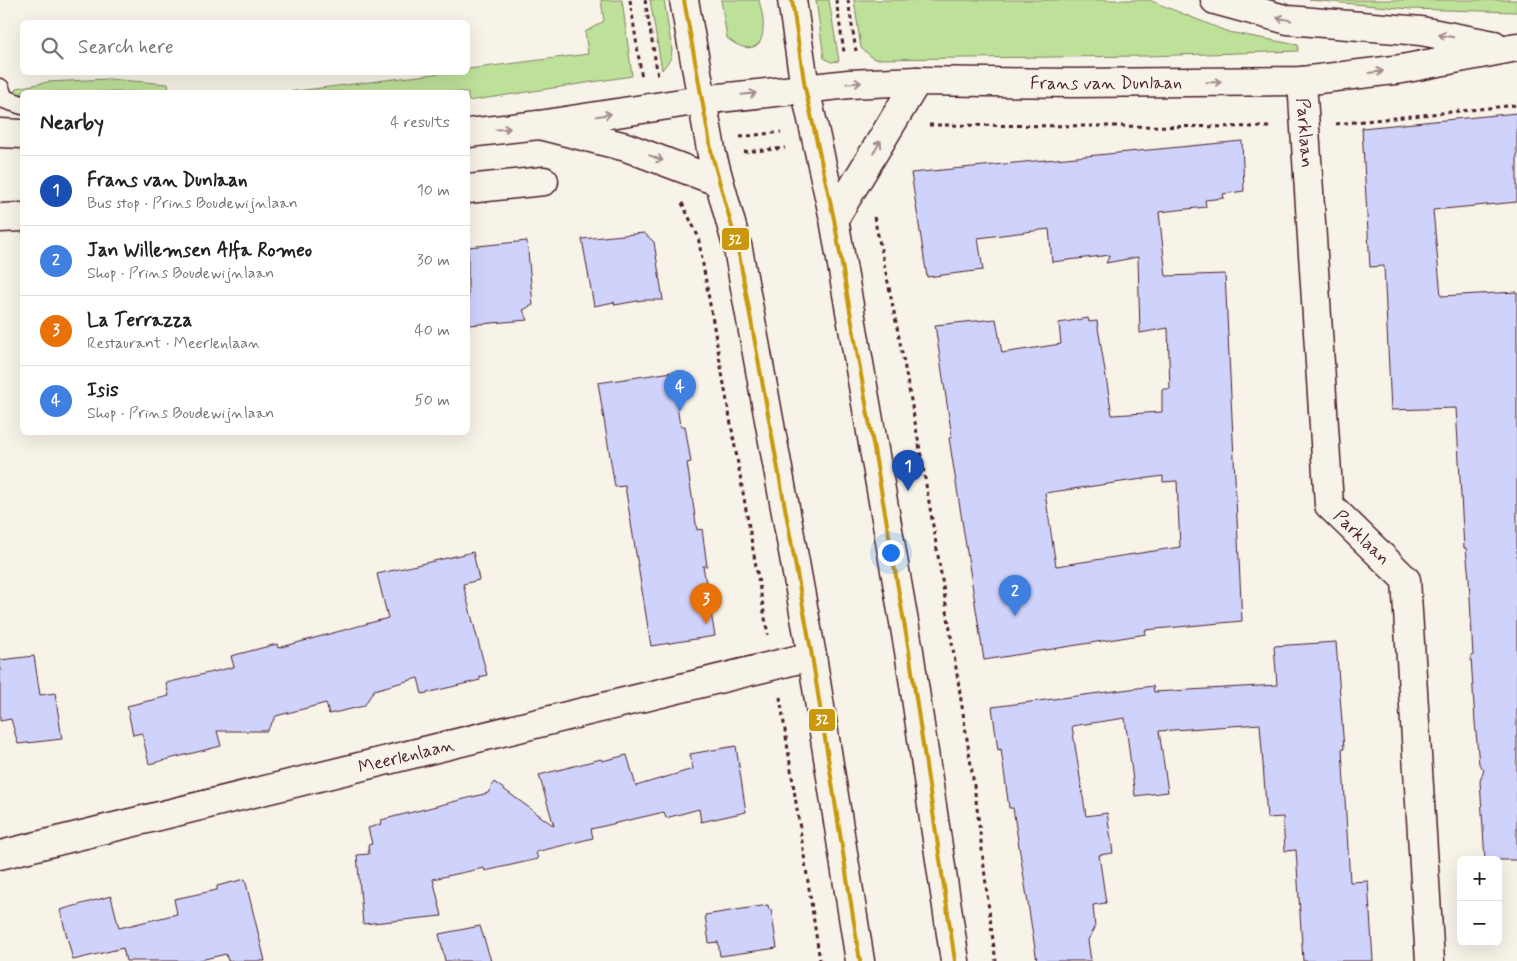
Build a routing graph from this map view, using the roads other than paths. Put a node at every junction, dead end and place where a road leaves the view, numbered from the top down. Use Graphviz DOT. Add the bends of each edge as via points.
graph roads {
  1 [pos="684,0"];
  2 [pos="792,0"];
  3 [pos="1215,0"];
  4 [pos="1514,47"];
  5 [pos="917,81"];
  6 [pos="1302,81"];
  7 [pos="0,88"];
  8 [pos="805,88"];
  9 [pos="701,100"];
  10 [pos="20,104"];
  11 [pos="539,125"];
  12 [pos="0,133"];
  13 [pos="470,133"];
  14 [pos="20,134"];
  15 [pos="544,181"];
  16 [pos="719,182"];
  17 [pos="470,189"];
  18 [pos="20,217"];
  19 [pos="0,218"];
  20 [pos="834,219"];
  21 [pos="812,656"];
  22 [pos="0,855"];
  23 [pos="860,961"];
  24 [pos="956,961"];
  25 [pos="1430,961"];
  1 -- 9 [label="main road"];
  2 -- 8 [label="main road"];
  4 -- 3 [label="main road, Frans van Dunlaan, one-way" via="1421,31 1288,20"];
  6 -- 4 [label="main road, Frans van Dunlaan, one-way" via="1402,69"];
  5 -- 6 [label="main road, Frans van Dunlaan, one-way"];
  8 -- 5 [label="main road, Frans van Dunlaan, one-way"];
  20 -- 5 [label="main road, one-way"];
  6 -- 25 [label="main road, Parklaan" via="1329,505 1406,580"];
  7 -- 10 [label="lane" via="4,99"];
  9 -- 8 [label="main road, Frans van Dunlaan, one-way"];
  8 -- 20 [label="main road"];
  11 -- 9 [label="main road, Frans van Dunlaan, one-way"];
  9 -- 16 [label="main road" via="722,146"];
  13 -- 11 [label="main road, Frans van Dunlaan, one-way"];
  11 -- 16 [label="main road, one-way" via="626,147"];
  12 -- 14 [label="main road"];
  15 -- 17 [label="main road"];
  16 -- 21 [label="main road" via="738,249"];
  18 -- 19 [label="main road"];
  20 -- 24 [label="main road" via="909,651"];
  21 -- 22 [label="main road, Meerlenlaan"];
  21 -- 23 [label="main road"];
}
